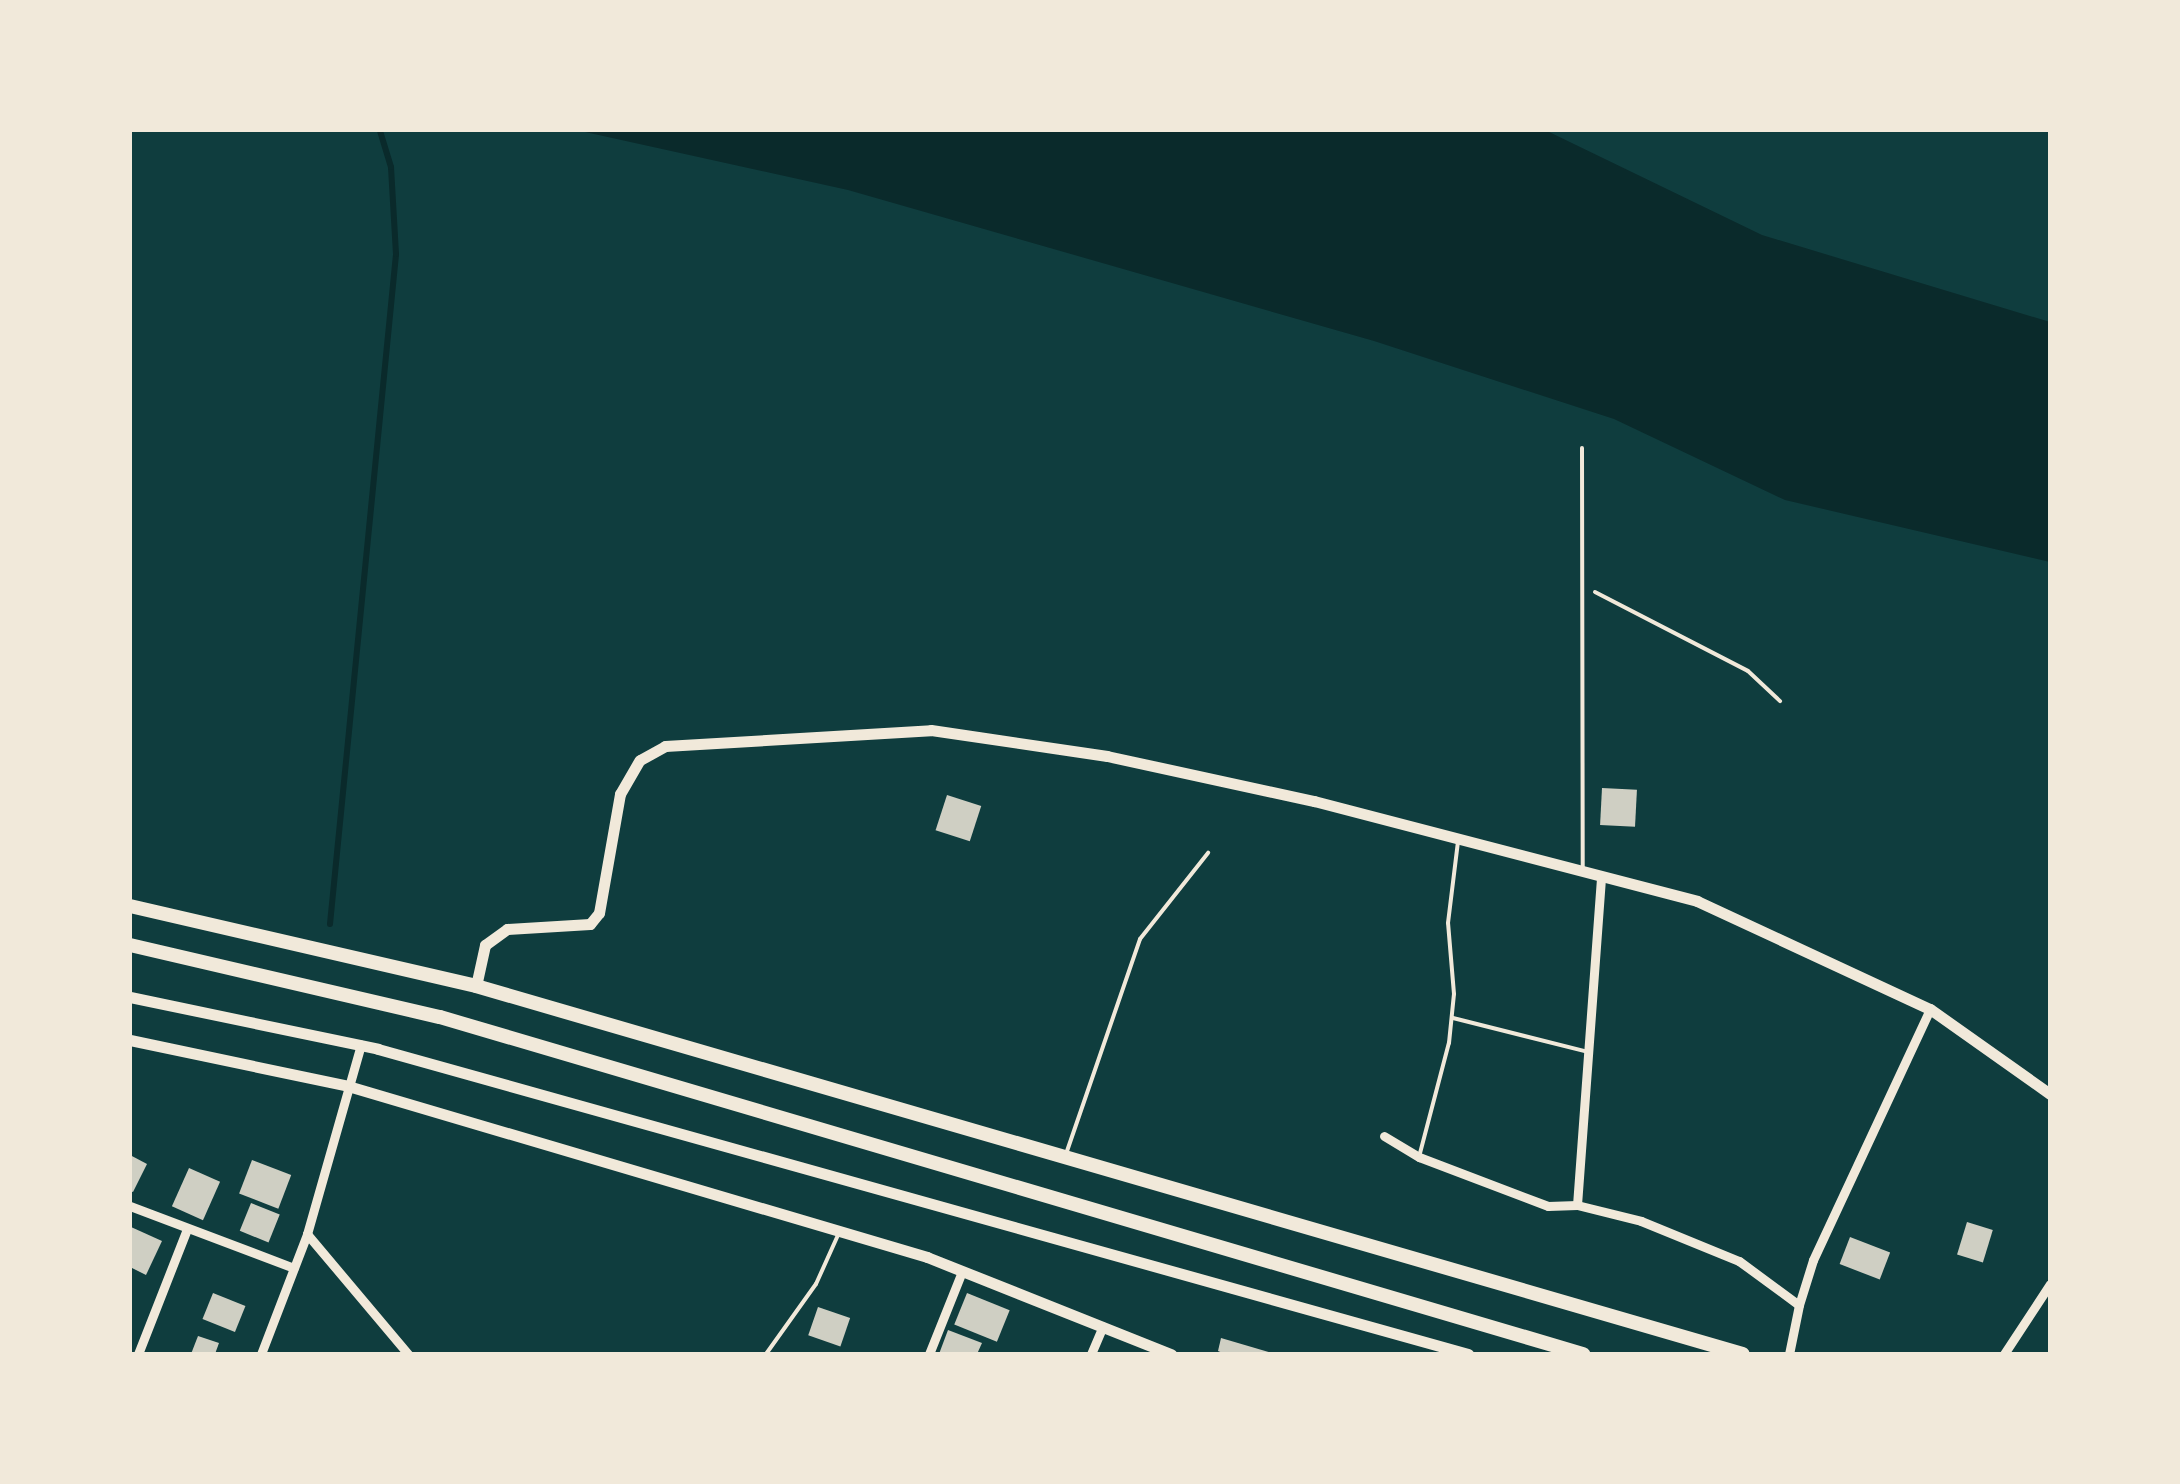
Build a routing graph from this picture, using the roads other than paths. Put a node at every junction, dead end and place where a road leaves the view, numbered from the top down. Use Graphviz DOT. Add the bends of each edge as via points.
graph roads {
  1 [pos="1582,448"];
  2 [pos="1458,839"];
  3 [pos="1208,853"];
  4 [pos="1582,872"];
  5 [pos="1601,879"];
  6 [pos="130,906"];
  7 [pos="130,945"];
  8 [pos="476,986"];
  9 [pos="130,997"];
  10 [pos="1930,1009"];
  11 [pos="1452,1018"];
  12 [pos="130,1040"];
  13 [pos="361,1045"];
  14 [pos="1588,1052"];
  15 [pos="348,1086"];
  16 [pos="2050,1094"];
  17 [pos="1384,1136"];
  18 [pos="1064,1158"];
  19 [pos="1419,1158"];
  20 [pos="1577,1204"];
  21 [pos="130,1206"];
  22 [pos="187,1229"];
  23 [pos="840,1231"];
  24 [pos="307,1234"];
  25 [pos="294,1268"];
  26 [pos="961,1274"];
  27 [pos="2050,1284"];
  28 [pos="1800,1305"];
  29 [pos="1103,1326"];
  30 [pos="138,1354"];
  31 [pos="262,1354"];
  32 [pos="408,1354"];
  33 [pos="766,1354"];
  34 [pos="929,1354"];
  35 [pos="1091,1354"];
  36 [pos="1171,1354"];
  37 [pos="1468,1354"];
  38 [pos="1583,1354"];
  39 [pos="1743,1354"];
  40 [pos="1790,1354"];
  41 [pos="2004,1354"];
  1 -- 4 [label="lane"];
  2 -- 4 [label="street"];
  2 -- 8 [label="street" via="1107,756 931,730 665,746 640,760 620,794 599,913 590,924 507,928 486,945"];
  2 -- 11 [label="lane" via="1448,924"];
  3 -- 18 [label="lane" via="1140,939"];
  4 -- 5 [label="street"];
  5 -- 10 [label="street" via="1696,901"];
  5 -- 14 [label="street"];
  6 -- 8 [label="highway"];
  7 -- 38 [label="highway" via="440,1016"];
  8 -- 18 [label="highway"];
  9 -- 13 [label="street"];
  10 -- 16 [label="street"];
  10 -- 28 [label="street" via="1813,1260"];
  11 -- 14 [label="lane"];
  11 -- 19 [label="lane"];
  12 -- 15 [label="street"];
  13 -- 15 [label="street"];
  13 -- 37 [label="street"];
  14 -- 20 [label="street"];
  15 -- 23 [label="street"];
  15 -- 24 [label="street"];
  17 -- 19 [label="street"];
  18 -- 39 [label="highway"];
  19 -- 20 [label="street" via="1548,1206"];
  20 -- 28 [label="street" via="1641,1221 1740,1261"];
  21 -- 22 [label="street"];
  22 -- 25 [label="street"];
  22 -- 30 [label="street"];
  23 -- 26 [label="street"];
  23 -- 33 [label="lane" via="816,1284"];
  24 -- 25 [label="street"];
  24 -- 32 [label="street"];
  25 -- 31 [label="street"];
  26 -- 29 [label="street"];
  26 -- 34 [label="street"];
  27 -- 41 [label="street"];
  28 -- 40 [label="street"];
  29 -- 35 [label="street"];
  29 -- 36 [label="street"];
}
